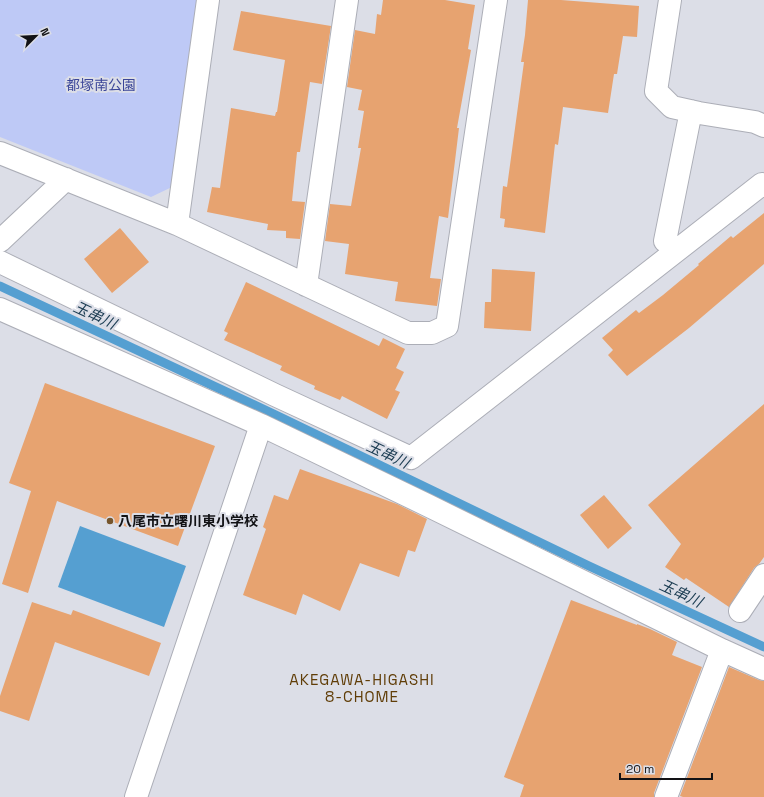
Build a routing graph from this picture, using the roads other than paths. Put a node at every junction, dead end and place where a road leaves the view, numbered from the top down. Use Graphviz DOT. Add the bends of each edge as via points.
graph roads {
  1 [pos="208,0"];
  2 [pos="347,0"];
  3 [pos="496,0"];
  4 [pos="670,0"];
  5 [pos="691,111"];
  6 [pos="764,126"];
  7 [pos="0,153"];
  8 [pos="66,179"];
  9 [pos="764,186"];
  10 [pos="177,224"];
  11 [pos="0,241"];
  12 [pos="665,241"];
  13 [pos="0,262"];
  14 [pos="306,285"];
  15 [pos="0,309"];
  16 [pos="261,425"];
  17 [pos="764,575"];
  18 [pos="740,611"];
  19 [pos="722,650"];
  20 [pos="764,669"];
  21 [pos="136,797"];
  22 [pos="666,797"];
  1 -- 10 [label="street"];
  2 -- 14 [label="street"];
  3 -- 14 [label="street" via="447,326 432,333 408,334"];
  4 -- 5 [label="street" via="656,91 672,107"];
  5 -- 6 [label="street" via="755,122"];
  5 -- 12 [label="street"];
  7 -- 8 [label="street"];
  8 -- 10 [label="street"];
  8 -- 11 [label="street"];
  9 -- 13 [label="street" via="762,184 411,458"];
  10 -- 14 [label="street"];
  15 -- 16 [label="street"];
  16 -- 19 [label="street"];
  16 -- 21 [label="street"];
  17 -- 18 [label="street"];
  19 -- 20 [label="street"];
  19 -- 22 [label="street"];
}
